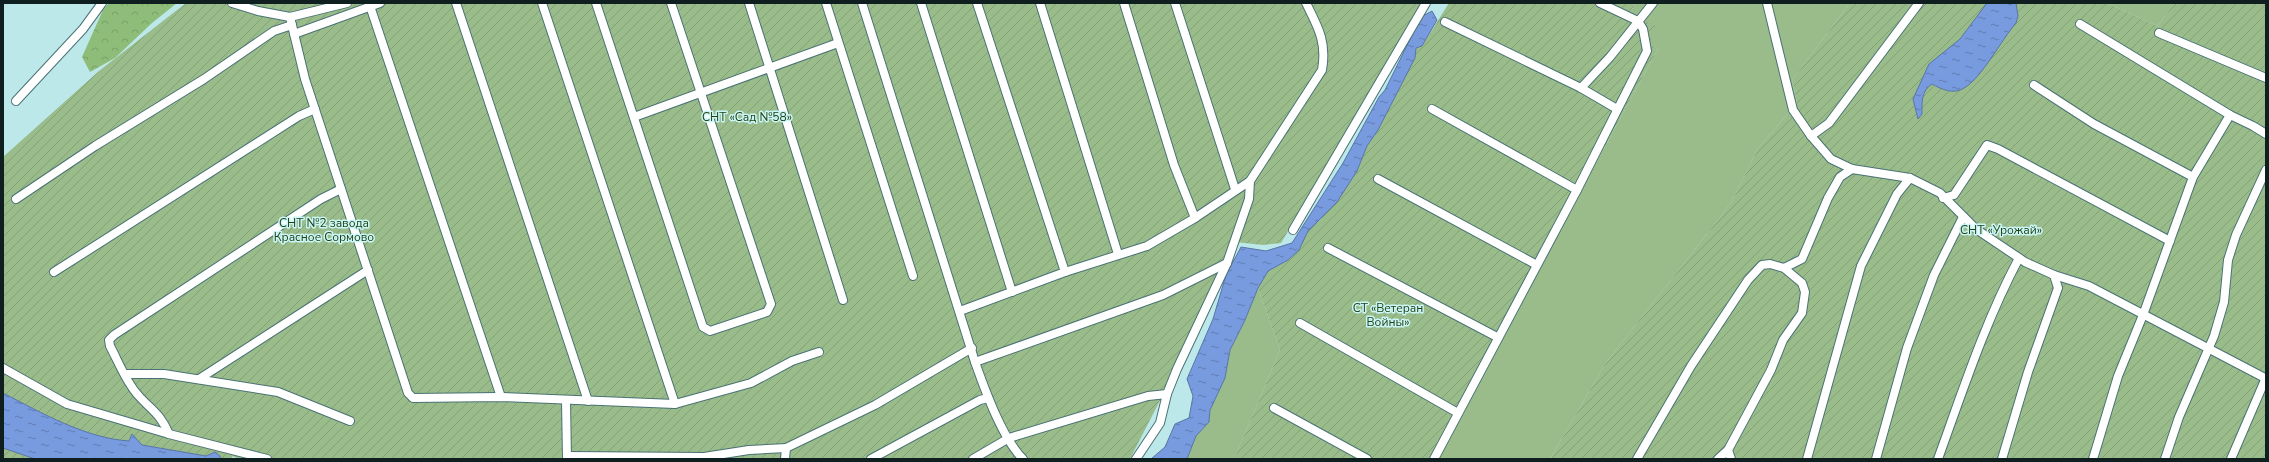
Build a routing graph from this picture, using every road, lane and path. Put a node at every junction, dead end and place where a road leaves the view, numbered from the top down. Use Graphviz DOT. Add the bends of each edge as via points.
graph roads {
  1 [pos="102,3"];
  2 [pos="232,3"];
  3 [pos="347,3"];
  4 [pos="380,3"];
  5 [pos="456,3"];
  6 [pos="542,3"];
  7 [pos="596,3"];
  8 [pos="671,3"];
  9 [pos="749,3"];
  10 [pos="826,3"];
  11 [pos="862,3"];
  12 [pos="921,3"];
  13 [pos="977,3"];
  14 [pos="1040,3"];
  15 [pos="1124,3"];
  16 [pos="1175,3"];
  17 [pos="1306,3"];
  18 [pos="1426,3"];
  19 [pos="1600,3"];
  20 [pos="1653,3"];
  21 [pos="1767,3"];
  22 [pos="1919,3"];
  23 [pos="370,6"];
  24 [pos="291,21"];
  25 [pos="1638,21"];
  26 [pos="1445,22"];
  27 [pos="2080,24"];
  28 [pos="2159,33"];
  29 [pos="294,34"];
  30 [pos="838,43"];
  31 [pos="770,68"];
  32 [pos="2266,78"];
  33 [pos="2034,85"];
  34 [pos="1581,88"];
  35 [pos="701,93"];
  36 [pos="16,101"];
  37 [pos="1617,108"];
  38 [pos="315,109"];
  39 [pos="1432,109"];
  40 [pos="2230,116"];
  41 [pos="634,117"];
  42 [pos="2266,134"];
  43 [pos="1811,136"];
  44 [pos="1852,169"];
  45 [pos="2266,170"];
  46 [pos="2193,177"];
  47 [pos="1910,178"];
  48 [pos="1378,179"];
  49 [pos="1250,181"];
  50 [pos="342,189"];
  51 [pos="1235,189"];
  52 [pos="1577,190"];
  53 [pos="1943,198"];
  54 [pos="16,199"];
  55 [pos="1962,217"];
  56 [pos="1195,218"];
  57 [pos="1293,230"];
  58 [pos="2170,241"];
  59 [pos="1328,248"];
  60 [pos="1118,254"];
  61 [pos="2019,258"];
  62 [pos="1227,263"];
  63 [pos="1535,264"];
  64 [pos="1784,268"];
  65 [pos="368,270"];
  66 [pos="54,272"];
  67 [pos="1065,272"];
  68 [pos="2054,275"];
  69 [pos="913,276"];
  70 [pos="1012,292"];
  71 [pos="843,300"];
  72 [pos="960,311"];
  73 [pos="2143,315"];
  74 [pos="1300,323"];
  75 [pos="1497,337"];
  76 [pos="972,348"];
  77 [pos="2208,348"];
  78 [pos="819,352"];
  79 [pos="975,362"];
  80 [pos="3,368"];
  81 [pos="125,374"];
  82 [pos="199,379"];
  83 [pos="1168,394"];
  84 [pos="501,397"];
  85 [pos="988,398"];
  86 [pos="588,400"];
  87 [pos="566,401"];
  88 [pos="675,404"];
  89 [pos="1274,408"];
  90 [pos="1458,413"];
  91 [pos="350,422"];
  92 [pos="169,434"];
  93 [pos="1010,438"];
  94 [pos="786,448"];
  95 [pos="1728,450"];
  96 [pos="567,457"];
  97 [pos="267,459"];
  98 [pos="785,459"];
  99 [pos="871,459"];
  100 [pos="973,459"];
  101 [pos="1023,459"];
  102 [pos="1136,459"];
  103 [pos="1367,459"];
  104 [pos="1434,459"];
  105 [pos="1637,459"];
  106 [pos="1718,459"];
  107 [pos="1731,459"];
  108 [pos="1807,459"];
  109 [pos="1876,459"];
  110 [pos="1938,459"];
  111 [pos="2002,459"];
  112 [pos="2093,459"];
  113 [pos="2165,459"];
  114 [pos="2231,459"];
  1 -- 36 [label="street" via="83,29"];
  2 -- 24 [label="street"];
  3 -- 24 [label="street"];
  4 -- 23 [label="street"];
  5 -- 86 [label="street"];
  6 -- 88 [label="street"];
  7 -- 41 [label="street"];
  8 -- 35 [label="street"];
  9 -- 31 [label="street"];
  10 -- 30 [label="street"];
  11 -- 72 [label="street"];
  12 -- 70 [label="street"];
  13 -- 67 [label="street"];
  14 -- 60 [label="street"];
  15 -- 56 [label="street" via="1174,165"];
  16 -- 51 [label="street"];
  17 -- 49 [label="street" via="1322,38 1322,70"];
  18 -- 57 [label="street"];
  19 -- 25 [label="street"];
  20 -- 25 [label="street"];
  21 -- 43 [label="street" via="1793,110"];
  22 -- 43 [label="street" via="1829,123"];
  23 -- 29 [label="street"];
  23 -- 84 [label="street"];
  24 -- 29 [label="street"];
  24 -- 54 [label="street"];
  25 -- 34 [label="street" via="1610,57"];
  25 -- 37 [label="street" via="1647,51"];
  26 -- 34 [label="street"];
  27 -- 40 [label="street"];
  28 -- 32 [label="street"];
  29 -- 38 [label="street"];
  30 -- 31 [label="street"];
  30 -- 69 [label="street"];
  31 -- 35 [label="street"];
  31 -- 71 [label="street"];
  33 -- 46 [label="street" via="2094,124"];
  34 -- 37 [label="street"];
  35 -- 41 [label="street"];
  35 -- 41 [label="street" via="771,304 767,312 710,331 704,327"];
  37 -- 52 [label="street"];
  38 -- 50 [label="street"];
  38 -- 66 [label="street" via="300,116"];
  39 -- 52 [label="street"];
  40 -- 42 [label="street"];
  40 -- 46 [label="street"];
  43 -- 44 [label="street" via="1831,159"];
  44 -- 47 [label="street"];
  44 -- 64 [label="street" via="1840,177 1828,198 1802,259"];
  45 -- 77 [label="street" via="2236,235 2228,260 2224,302"];
  46 -- 58 [label="street"];
  47 -- 53 [label="street"];
  47 -- 108 [label="street" via="1897,194 1861,266"];
  48 -- 63 [label="street"];
  49 -- 51 [label="street"];
  49 -- 62 [label="street" via="1249,199"];
  50 -- 65 [label="street"];
  50 -- 81 [label="street" via="321,199 114,335 109,340 110,346"];
  51 -- 56 [label="street"];
  52 -- 63 [label="street"];
  53 -- 55 [label="street"];
  53 -- 58 [label="street" via="1954,195 1987,145"];
  55 -- 61 [label="street"];
  55 -- 109 [label="street" via="1934,274 1907,348"];
  56 -- 60 [label="street" via="1147,246"];
  58 -- 73 [label="street"];
  59 -- 75 [label="street"];
  60 -- 67 [label="street"];
  61 -- 68 [label="street"];
  61 -- 110 [label="street" via="1998,297 1983,333"];
  62 -- 79 [label="street" via="1163,295"];
  62 -- 83 [label="street"];
  63 -- 75 [label="street"];
  64 -- 95 [label="street" via="1802,283 1805,292 1802,312 1783,340 1771,370"];
  64 -- 105 [label="street" via="1770,264 1762,265 1748,280 1691,366"];
  65 -- 82 [label="street"];
  65 -- 84 [label="street" via="408,393 413,398"];
  67 -- 70 [label="street"];
  68 -- 73 [label="street" via="2089,286"];
  68 -- 111 [label="street" via="2058,288 2028,372"];
  70 -- 72 [label="street"];
  72 -- 76 [label="street"];
  73 -- 77 [label="street"];
  73 -- 112 [label="street" via="2118,376"];
  74 -- 90 [label="street"];
  75 -- 90 [label="street"];
  76 -- 79 [label="street"];
  76 -- 94 [label="street" via="875,405"];
  77 -- 113 [label="street" via="2179,416"];
  77 -- 114 [label="street" via="2265,380"];
  78 -- 88 [label="street" via="792,361 751,383"];
  79 -- 85 [label="street"];
  80 -- 92 [label="street" via="67,404"];
  81 -- 82 [label="street" via="164,374"];
  81 -- 92 [label="street" via="137,395 152,407"];
  82 -- 91 [label="street" via="278,392"];
  83 -- 93 [label="street" via="1148,396"];
  83 -- 102 [label="street" via="1160,422"];
  84 -- 87 [label="street"];
  85 -- 93 [label="street"];
  85 -- 99 [label="street"];
  86 -- 87 [label="street"];
  86 -- 88 [label="street"];
  87 -- 96 [label="street"];
  89 -- 103 [label="street"];
  90 -- 104 [label="street"];
  92 -- 97 [label="street"];
  93 -- 100 [label="street"];
  93 -- 101 [label="street"];
  94 -- 96 [label="street" via="704,456"];
  94 -- 98 [label="street"];
  95 -- 106 [label="street"];
  95 -- 107 [label="street"];
}
